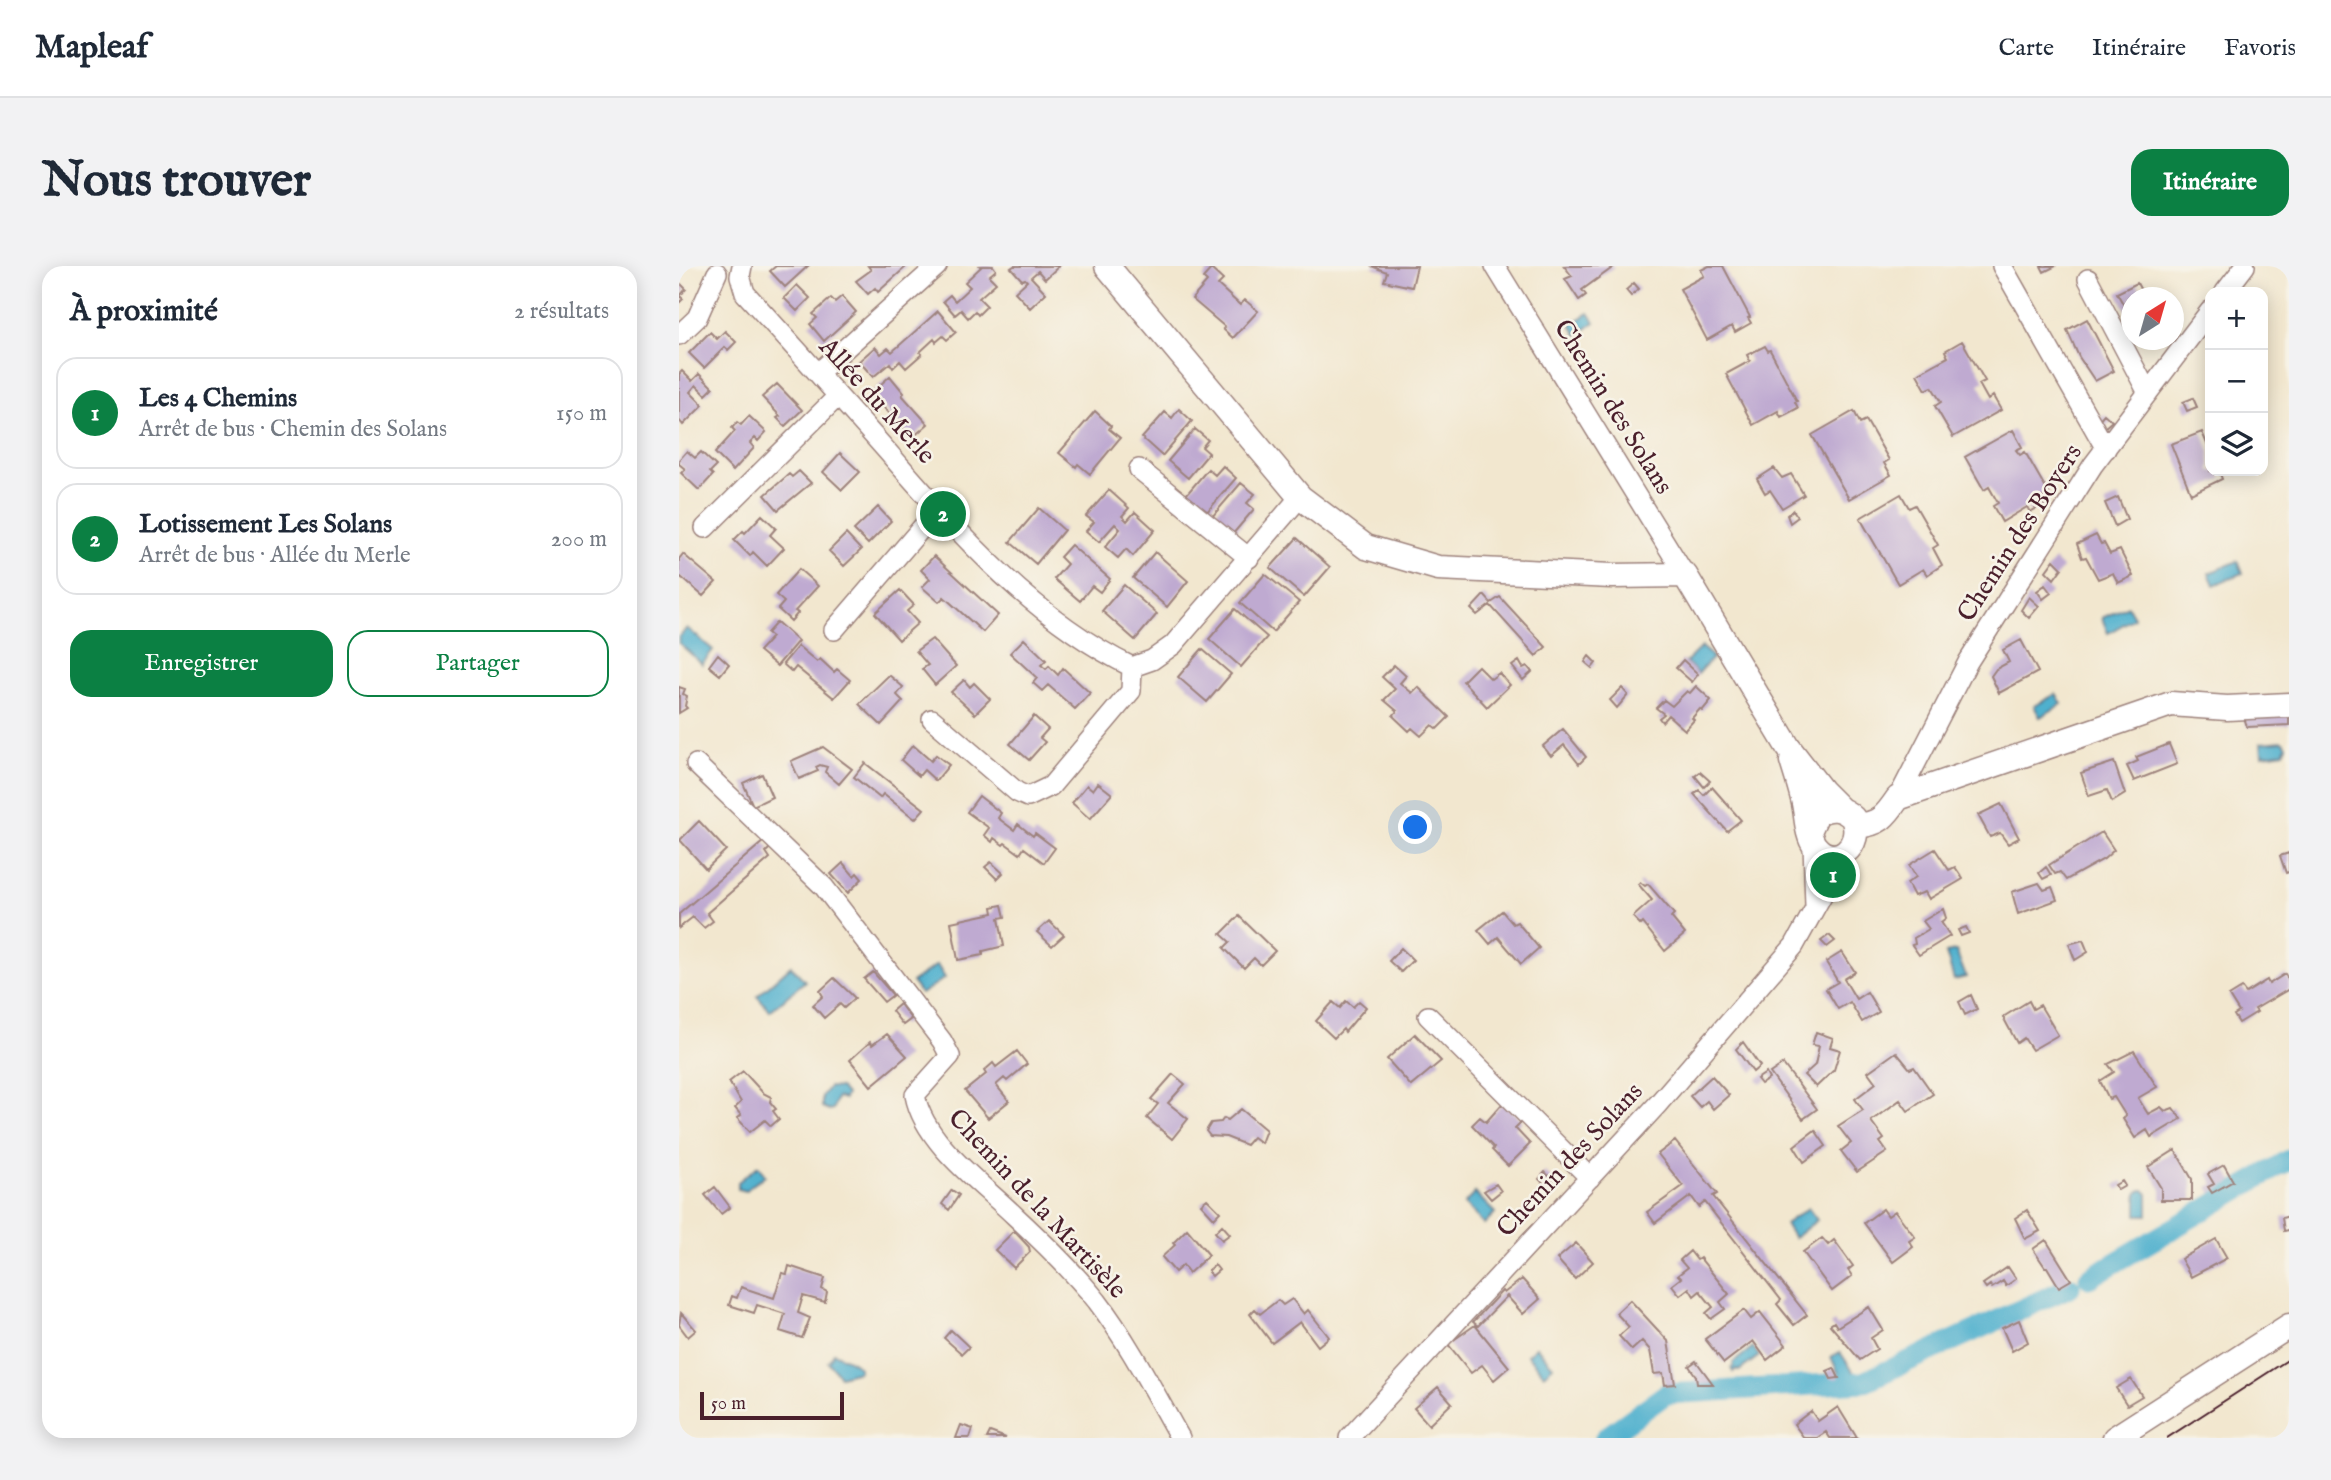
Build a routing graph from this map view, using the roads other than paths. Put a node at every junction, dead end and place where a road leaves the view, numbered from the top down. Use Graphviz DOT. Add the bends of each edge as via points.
graph roads {
  1 [pos="936,266"];
  2 [pos="1107,266"];
  3 [pos="1495,266"];
  4 [pos="2002,266"];
  5 [pos="2245,266"];
  6 [pos="713,269"];
  7 [pos="741,271"];
  8 [pos="2088,279"];
  9 [pos="2229,287"];
  10 [pos="2205,318"];
  11 [pos="679,335"];
  12 [pos="818,373"];
  13 [pos="2148,393"];
  14 [pos="838,396"];
  15 [pos="2106,449"];
  16 [pos="1139,469"];
  17 [pos="1300,497"];
  18 [pos="938,509"];
  19 [pos="705,528"];
  20 [pos="1249,558"];
  21 [pos="1685,575"];
  22 [pos="834,630"];
  23 [pos="1132,667"];
  24 [pos="2289,705"];
  25 [pos="932,719"];
  26 [pos="1788,747"];
  27 [pos="696,764"];
  28 [pos="1898,798"];
  29 [pos="1848,817"];
  30 [pos="1811,836"];
  31 [pos="1846,852"];
  32 [pos="1815,907"];
  33 [pos="1428,1016"];
  34 [pos="1590,1178"];
  35 [pos="2289,1326"];
  36 [pos="1180,1438"];
  37 [pos="1349,1438"];
  38 [pos="2115,1438"];
  1 -- 12 [label="street"];
  2 -- 17 [label="street"];
  3 -- 21 [label="street, Chemin des Solans"];
  4 -- 15 [label="street"];
  5 -- 9 [label="street"];
  6 -- 7 [label="street"];
  6 -- 11 [label="street" via="697,317"];
  7 -- 12 [label="street, Allée du Merle" via="745,293"];
  8 -- 13 [label="street"];
  10 -- 13 [label="street, Chemin des Boyers"];
  12 -- 14 [label="street, Allée du Merle"];
  13 -- 15 [label="street, Chemin des Boyers"];
  14 -- 18 [label="street, Allée du Merle"];
  14 -- 19 [label="street"];
  15 -- 28 [label="street, Chemin des Boyers" via="1968,662"];
  16 -- 20 [label="street"];
  17 -- 20 [label="street"];
  17 -- 21 [label="street" via="1366,547 1438,568"];
  18 -- 22 [label="street"];
  18 -- 23 [label="street, Allée du Merle" via="999,573 1053,617"];
  20 -- 23 [label="street" via="1173,645"];
  21 -- 26 [label="street"];
  23 -- 25 [label="street" via="1131,691 1051,786 1028,797"];
  24 -- 28 [label="street" via="2227,708 2171,704"];
  26 -- 29 [label="street"];
  26 -- 30 [label="street"];
  27 -- 36 [label="street, Chemin de la Martisèle" via="824,887 942,1041 950,1056 915,1095 918,1111 941,1146 1032,1232 1096,1301"];
  28 -- 29 [label="street" via="1873,824"];
  29 -- 30 [label="street" via="1832,808 1817,814"];
  29 -- 31 [label="street" via="1856,840"];
  30 -- 31 [label="street" via="1824,854"];
  30 -- 32 [label="street"];
  31 -- 32 [label="street, Chemin des Solans"];
  32 -- 34 [label="street, Chemin des Solans" via="1794,946"];
  33 -- 34 [label="street"];
  34 -- 37 [label="street, Chemin des Solans"];
  35 -- 38 [label="street"];
}
